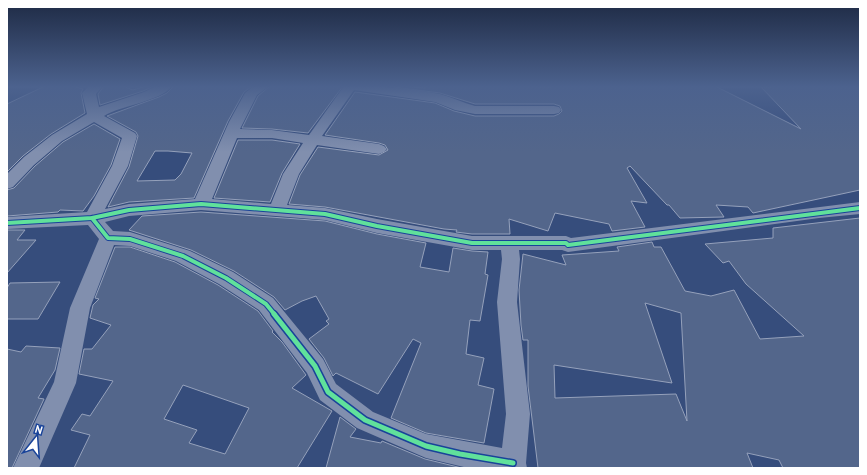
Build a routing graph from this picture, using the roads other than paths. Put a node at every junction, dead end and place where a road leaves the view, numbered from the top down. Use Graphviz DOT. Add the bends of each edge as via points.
graph roads {
  1 [pos="92,108"];
  2 [pos="109,108"];
  3 [pos="244,108"];
  4 [pos="335,108"];
  5 [pos="465,108"];
  6 [pos="554,110"];
  7 [pos="94,116"];
  8 [pos="232,133"];
  9 [pos="313,139"];
  10 [pos="379,149"];
  11 [pos="7,183"];
  12 [pos="201,204"];
  13 [pos="860,208"];
  14 [pos="277,209"];
  15 [pos="92,218"];
  16 [pos="7,223"];
  17 [pos="108,238"];
  18 [pos="509,244"];
  19 [pos="514,466"];
  20 [pos="26,468"];
  1 -- 7 [label="street"];
  2 -- 7 [label="street"];
  3 -- 8 [label="street"];
  4 -- 9 [label="street"];
  5 -- 6 [label="street"];
  7 -- 11 [label="street" via="57,138"];
  7 -- 15 [label="street" via="130,136 120,166"];
  8 -- 9 [label="street"];
  8 -- 12 [label="street"];
  9 -- 10 [label="street"];
  9 -- 14 [label="street" via="291,174"];
  12 -- 14 [label="street"];
  12 -- 15 [label="street" via="129,210"];
  13 -- 18 [label="street" via="568,245"];
  14 -- 18 [label="street" via="325,214 472,243"];
  15 -- 16 [label="street"];
  15 -- 17 [label="street"];
  17 -- 19 [label="street" via="130,239 183,256 226,278 266,304 315,366 328,392 365,420 426,446"];
  17 -- 20 [label="street" via="80,308 66,383"];
  18 -- 19 [label="street" via="511,259 506,302 518,414"];
}
